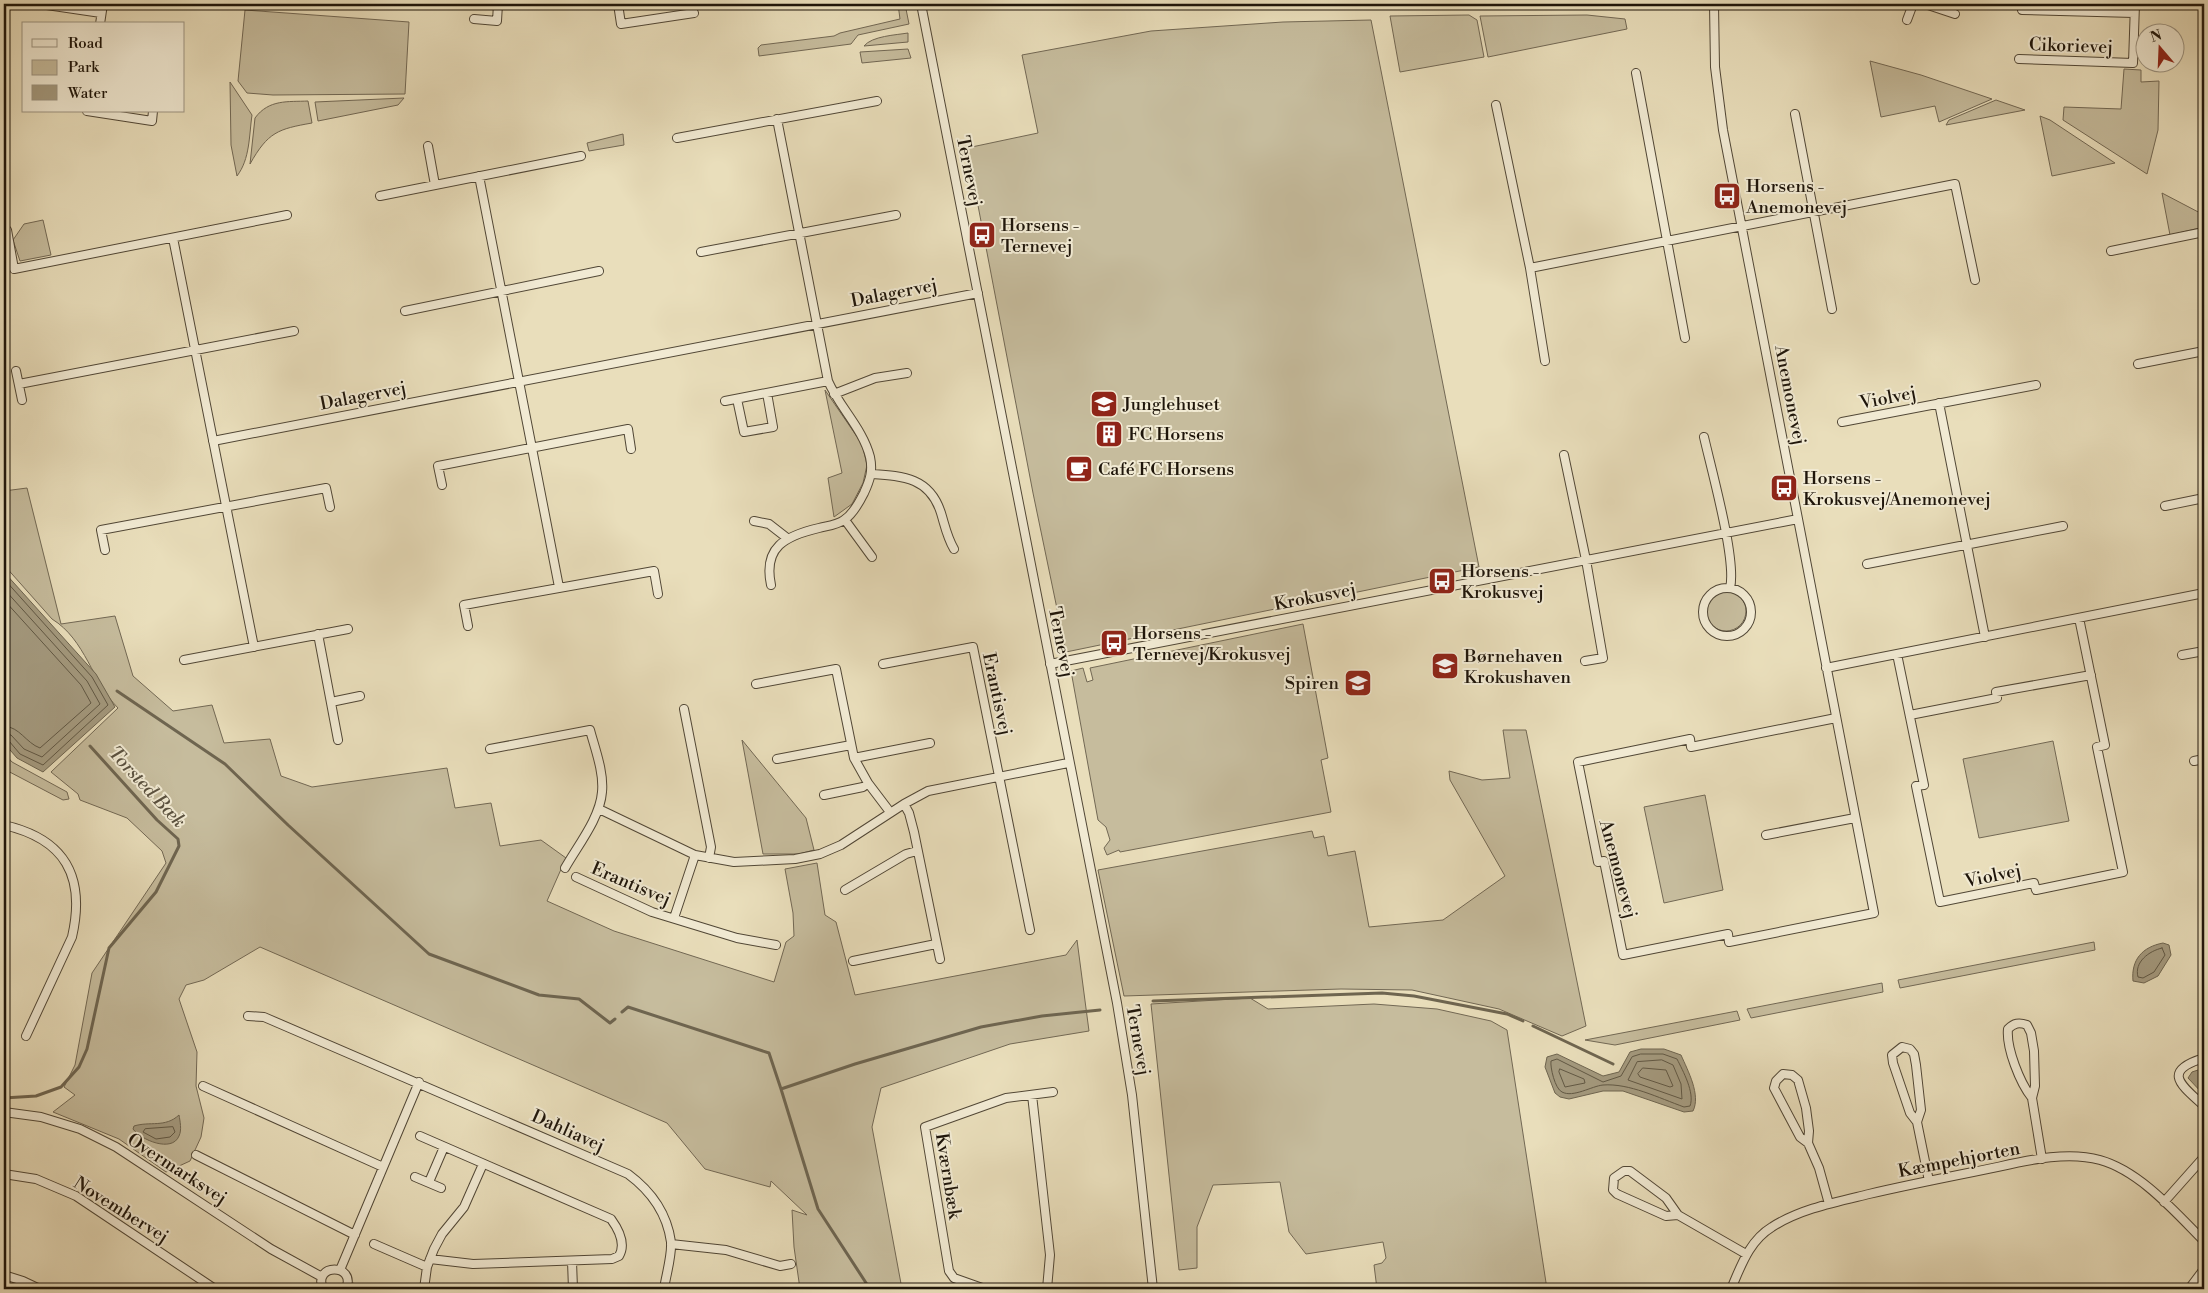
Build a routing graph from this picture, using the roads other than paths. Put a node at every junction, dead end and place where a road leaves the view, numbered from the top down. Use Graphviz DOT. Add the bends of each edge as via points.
graph roads {
  1 [pos="40,4"];
  2 [pos="103,4"];
  3 [pos="498,4"];
  4 [pos="618,4"];
  5 [pos="921,4"];
  6 [pos="1714,4"];
  7 [pos="1913,4"];
  8 [pos="1925,4"];
  9 [pos="2135,4"];
  10 [pos="2022,10"];
  11 [pos="101,13"];
  12 [pos="694,13"];
  13 [pos="2134,13"];
  14 [pos="1955,14"];
  15 [pos="474,19"];
  16 [pos="1907,20"];
  17 [pos="100,22"];
  18 [pos="2019,60"];
  19 [pos="1636,73"];
  20 [pos="877,101"];
  21 [pos="1496,105"];
  22 [pos="94,112"];
  23 [pos="153,112"];
  24 [pos="1795,114"];
  25 [pos="777,120"];
  26 [pos="677,138"];
  27 [pos="428,146"];
  28 [pos="580,156"];
  29 [pos="479,176"];
  30 [pos="435,185"];
  31 [pos="380,196"];
  32 [pos="1813,211"];
  33 [pos="287,215"];
  34 [pos="896,215"];
  35 [pos="1741,226"];
  36 [pos="7,230"];
  37 [pos="2204,232"];
  38 [pos="799,233"];
  39 [pos="173,238"];
  40 [pos="1668,241"];
  41 [pos="2111,251"];
  42 [pos="701,252"];
  43 [pos="1530,268"];
  44 [pos="599,271"];
  45 [pos="1975,280"];
  46 [pos="502,291"];
  47 [pos="978,293"];
  48 [pos="1832,309"];
  49 [pos="405,311"];
  50 [pos="817,323"];
  51 [pos="294,331"];
  52 [pos="1685,338"];
  53 [pos="195,350"];
  54 [pos="2204,351"];
  55 [pos="1545,361"];
  56 [pos="2138,364"];
  57 [pos="16,371"];
  58 [pos="907,373"];
  59 [pos="519,381"];
  60 [pos="828,381"];
  61 [pos="19,384"];
  62 [pos="2036,385"];
  63 [pos="767,393"];
  64 [pos="834,394"];
  65 [pos="738,398"];
  66 [pos="22,400"];
  67 [pos="725,401"];
  68 [pos="1939,404"];
  69 [pos="1842,422"];
  70 [pos="1704,437"];
  71 [pos="213,441"];
  72 [pos="532,448"];
  73 [pos="631,448"];
  74 [pos="1564,455"];
  75 [pos="872,474"];
  76 [pos="442,484"];
  77 [pos="2204,498"];
  78 [pos="2165,506"];
  79 [pos="226,507"];
  80 [pos="330,507"];
  81 [pos="1798,519"];
  82 [pos="845,520"];
  83 [pos="754,521"];
  84 [pos="2063,526"];
  85 [pos="1725,533"];
  86 [pos="787,538"];
  87 [pos="1966,544"];
  88 [pos="105,550"];
  89 [pos="954,550"];
  90 [pos="872,557"];
  91 [pos="1586,560"];
  92 [pos="1867,564"];
  93 [pos="771,585"];
  94 [pos="560,587"];
  95 [pos="1730,588"];
  96 [pos="658,594"];
  97 [pos="2204,594"];
  98 [pos="2079,618"];
  99 [pos="468,626"];
  100 [pos="348,629"];
  101 [pos="318,634"];
  102 [pos="1985,637"];
  103 [pos="254,647"];
  104 [pos="2204,651"];
  105 [pos="1897,654"];
  106 [pos="2182,655"];
  107 [pos="184,660"];
  108 [pos="1585,661"];
  109 [pos="883,664"];
  110 [pos="1050,664"];
  111 [pos="1826,668"];
  112 [pos="2091,675"];
  113 [pos="756,684"];
  114 [pos="360,696"];
  115 [pos="331,702"];
  116 [pos="684,709"];
  117 [pos="1910,715"];
  118 [pos="1836,718"];
  119 [pos="338,740"];
  120 [pos="930,743"];
  121 [pos="851,745"];
  122 [pos="490,749"];
  123 [pos="854,758"];
  124 [pos="777,759"];
  125 [pos="2204,759"];
  126 [pos="2194,761"];
  127 [pos="1068,763"];
  128 [pos="999,777"];
  129 [pos="868,783"];
  130 [pos="824,795"];
  131 [pos="904,804"];
  132 [pos="599,809"];
  133 [pos="890,812"];
  134 [pos="1855,818"];
  135 [pos="4,825"];
  136 [pos="1766,835"];
  137 [pos="918,851"];
  138 [pos="694,855"];
  139 [pos="709,858"];
  140 [pos="565,868"];
  141 [pos="576,877"];
  142 [pos="844,890"];
  143 [pos="674,918"];
  144 [pos="1030,930"];
  145 [pos="936,944"];
  146 [pos="776,945"];
  147 [pos="940,959"];
  148 [pos="853,960"];
  149 [pos="248,1016"];
  150 [pos="26,1036"];
  151 [pos="2204,1058"];
  152 [pos="419,1082"];
  153 [pos="202,1086"];
  154 [pos="1053,1092"];
  155 [pos="1032,1095"];
  156 [pos="2032,1098"];
  157 [pos="2204,1106"];
  158 [pos="4,1112"];
  159 [pos="1917,1122"];
  160 [pos="420,1136"];
  161 [pos="1808,1143"];
  162 [pos="444,1147"];
  163 [pos="196,1156"];
  164 [pos="2204,1158"];
  165 [pos="2042,1159"];
  166 [pos="483,1164"];
  167 [pos="383,1167"];
  168 [pos="4,1174"];
  169 [pos="415,1177"];
  170 [pos="1929,1181"];
  171 [pos="429,1182"];
  172 [pos="441,1188"];
  173 [pos="2164,1202"];
  174 [pos="1829,1204"];
  175 [pos="1678,1215"];
  176 [pos="355,1235"];
  177 [pos="2204,1241"];
  178 [pos="374,1244"];
  179 [pos="671,1244"];
  180 [pos="1746,1254"];
  181 [pos="572,1260"];
  182 [pos="429,1263"];
  183 [pos="791,1264"];
  184 [pos="2204,1269"];
  185 [pos="340,1270"];
  186 [pos="4,1275"];
  187 [pos="2198,1276"];
  188 [pos="322,1278"];
  189 [pos="346,1288"];
  190 [pos="40,1289"];
  191 [pos="215,1289"];
  192 [pos="323,1289"];
  193 [pos="357,1289"];
  194 [pos="424,1289"];
  195 [pos="573,1289"];
  196 [pos="664,1289"];
  197 [pos="985,1289"];
  198 [pos="1047,1289"];
  199 [pos="1153,1289"];
  200 [pos="1731,1289"];
  201 [pos="2183,1289"];
  202 [pos="2189,1289"];
  1 -- 11 [label="street"];
  2 -- 11 [label="street"];
  3 -- 15 [label="street" via="497,21"];
  4 -- 12 [label="street" via="621,24"];
  5 -- 47 [label="street, Ternevej"];
  6 -- 35 [label="street, Anemonevej" via="1718,96"];
  7 -- 16 [label="street"];
  8 -- 14 [label="street"];
  9 -- 13 [label="street, Cikorievej"];
  10 -- 13 [label="street, Cikorievej"];
  11 -- 17 [label="street"];
  13 -- 18 [label="street, Cikorievej" via="2133,63"];
  19 -- 40 [label="street"];
  20 -- 25 [label="street"];
  21 -- 43 [label="street"];
  22 -- 23 [label="street" via="152,121"];
  24 -- 32 [label="street"];
  25 -- 26 [label="street"];
  25 -- 38 [label="street"];
  27 -- 30 [label="street"];
  28 -- 29 [label="street"];
  29 -- 30 [label="street"];
  29 -- 46 [label="street"];
  30 -- 31 [label="street"];
  32 -- 35 [label="street"];
  32 -- 45 [label="street" via="1955,184"];
  32 -- 48 [label="street"];
  33 -- 39 [label="street"];
  34 -- 38 [label="street"];
  35 -- 40 [label="street"];
  35 -- 81 [label="street, Anemonevej"];
  36 -- 39 [label="street" via="14,269"];
  37 -- 41 [label="street"];
  38 -- 42 [label="street"];
  38 -- 50 [label="street"];
  39 -- 53 [label="street"];
  40 -- 43 [label="street"];
  40 -- 52 [label="street"];
  43 -- 55 [label="street"];
  44 -- 46 [label="street"];
  46 -- 49 [label="street"];
  46 -- 59 [label="street"];
  47 -- 50 [label="street, Dalagervej"];
  47 -- 110 [label="street, Ternevej"];
  50 -- 59 [label="street, Dalagervej"];
  50 -- 60 [label="street"];
  51 -- 53 [label="street"];
  53 -- 61 [label="street"];
  53 -- 71 [label="street"];
  54 -- 56 [label="street"];
  57 -- 61 [label="street"];
  58 -- 64 [label="street" via="875,378"];
  59 -- 71 [label="street, Dalagervej"];
  59 -- 72 [label="street"];
  60 -- 63 [label="street"];
  60 -- 64 [label="street"];
  61 -- 66 [label="street"];
  62 -- 68 [label="street, Violvej"];
  63 -- 65 [label="street"];
  63 -- 65 [label="street" via="773,427 744,432"];
  64 -- 75 [label="street" via="865,441"];
  65 -- 67 [label="street"];
  68 -- 69 [label="street, Violvej"];
  68 -- 87 [label="street, Violvej"];
  70 -- 85 [label="street"];
  71 -- 79 [label="street"];
  72 -- 73 [label="street" via="628,429"];
  72 -- 76 [label="street" via="438,466"];
  72 -- 94 [label="street"];
  74 -- 91 [label="street"];
  75 -- 82 [label="street" via="862,498"];
  75 -- 89 [label="street" via="901,476 926,488 940,512 946,536"];
  77 -- 78 [label="street"];
  79 -- 80 [label="street" via="326,488"];
  79 -- 88 [label="street" via="101,530"];
  79 -- 103 [label="street"];
  81 -- 85 [label="street, Krokusvej"];
  81 -- 111 [label="street, Anemonevej"];
  82 -- 86 [label="street"];
  82 -- 90 [label="street"];
  83 -- 86 [label="street" via="769,524"];
  84 -- 87 [label="street"];
  85 -- 91 [label="street, Krokusvej"];
  85 -- 95 [label="street" via="1732,579"];
  86 -- 93 [label="street" via="776,547 770,560 768,573"];
  87 -- 92 [label="street"];
  87 -- 102 [label="street, Violvej"];
  91 -- 108 [label="street" via="1602,658"];
  91 -- 110 [label="street, Krokusvej"];
  94 -- 96 [label="street" via="654,571"];
  94 -- 99 [label="street" via="464,605"];
  95 -- 95 [label="street" via="1715,591 1703,609 1711,630 1725,636 1740,631 1750,618 1748,602 1738,590"];
  97 -- 98 [label="street"];
  98 -- 102 [label="street"];
  98 -- 112 [label="street, Violvej"];
  100 -- 101 [label="street"];
  101 -- 103 [label="street"];
  101 -- 115 [label="street"];
  102 -- 105 [label="street"];
  103 -- 107 [label="street"];
  104 -- 106 [label="street"];
  105 -- 111 [label="street"];
  105 -- 117 [label="street, Violvej"];
  109 -- 128 [label="street, Erantisvej" via="973,647"];
  110 -- 127 [label="street, Ternevej"];
  111 -- 118 [label="street, Anemonevej"];
  112 -- 117 [label="street" via="1996,692 1997,698"];
  112 -- 117 [label="street, Violvej" via="2105,745 2097,747 2123,872 2036,890 2034,883 1940,902 1916,786 1924,785"];
  113 -- 121 [label="street" via="836,669"];
  114 -- 115 [label="street"];
  115 -- 119 [label="street"];
  116 -- 139 [label="street" via="711,847"];
  118 -- 134 [label="street, Anemonevej"];
  118 -- 134 [label="street, Anemonevej" via="1691,747 1690,739 1578,762 1598,862 1604,861 1623,955 1728,934 1729,942 1874,913"];
  120 -- 123 [label="street"];
  121 -- 123 [label="street"];
  121 -- 124 [label="street"];
  122 -- 132 [label="street, Erantisvej" via="590,730 602,785"];
  123 -- 129 [label="street"];
  125 -- 126 [label="street"];
  127 -- 128 [label="street"];
  127 -- 199 [label="street, Ternevej" via="1117,1003 1132,1095"];
  128 -- 131 [label="street" via="928,791"];
  128 -- 144 [label="street, Erantisvej"];
  129 -- 130 [label="street" via="863,787"];
  129 -- 133 [label="street"];
  131 -- 133 [label="street"];
  131 -- 137 [label="street"];
  132 -- 138 [label="street"];
  132 -- 140 [label="street, Erantisvej"];
  133 -- 139 [label="street" via="842,845 820,854 770,861 734,862"];
  134 -- 136 [label="street"];
  135 -- 150 [label="street" via="39,836 55,848 67,862 77,901 72,936"];
  137 -- 142 [label="street" via="906,854"];
  137 -- 145 [label="street"];
  138 -- 139 [label="street"];
  138 -- 143 [label="street, Erantisvej"];
  141 -- 143 [label="street, Erantisvej" via="630,904"];
  143 -- 146 [label="street, Erantisvej" via="736,938"];
  145 -- 147 [label="street"];
  145 -- 148 [label="street"];
  149 -- 152 [label="street, Dahliavej" via="264,1017"];
  151 -- 157 [label="street" via="2186,1063 2180,1068 2178,1078 2182,1086"];
  152 -- 167 [label="street"];
  152 -- 179 [label="street, Dahliavej" via="628,1174 642,1184 661,1209"];
  153 -- 167 [label="street"];
  154 -- 155 [label="street, Kværnbæk"];
  155 -- 197 [label="street, Kværnbæk" via="1006,1098 928,1124 924,1130 949,1271 954,1278"];
  155 -- 198 [label="street" via="1050,1255"];
  156 -- 156 [label="street" via="2024,1088 2007,1039 2008,1029 2013,1024 2027,1025 2031,1033 2036,1086"];
  156 -- 165 [label="street"];
  158 -- 188 [label="street, Overmarksvej" via="41,1117 116,1146 271,1249"];
  159 -- 159 [label="street" via="1921,1110 1914,1054 1902,1046 1892,1055 1893,1064 1910,1114"];
  159 -- 170 [label="street"];
  160 -- 162 [label="street"];
  161 -- 161 [label="street" via="1806,1108 1798,1080 1783,1074 1774,1088 1800,1137"];
  161 -- 174 [label="street"];
  162 -- 166 [label="street"];
  162 -- 171 [label="street"];
  163 -- 176 [label="street"];
  164 -- 173 [label="street"];
  165 -- 170 [label="street, Kæmpehjorten"];
  165 -- 173 [label="street, Kæmpehjorten" via="2076,1157 2099,1160 2127,1172"];
  166 -- 181 [label="street" via="611,1219 622,1242 619,1256"];
  166 -- 182 [label="street" via="464,1207 442,1234"];
  167 -- 176 [label="street"];
  168 -- 191 [label="street, Novembervej" via="36,1179 76,1196"];
  169 -- 171 [label="street"];
  170 -- 174 [label="street, Kæmpehjorten"];
  171 -- 172 [label="street"];
  173 -- 177 [label="street, Kæmpehjorten"];
  174 -- 180 [label="street, Kæmpehjorten" via="1791,1216 1770,1228"];
  175 -- 175 [label="street" via="1666,1198 1630,1172 1624,1171 1614,1178 1613,1190 1617,1194 1666,1216"];
  175 -- 180 [label="street"];
  176 -- 185 [label="street"];
  178 -- 182 [label="street"];
  179 -- 183 [label="street" via="726,1250 780,1266"];
  179 -- 196 [label="street, Dahliavej"];
  180 -- 200 [label="street, Kæmpehjorten"];
  181 -- 182 [label="street"];
  181 -- 195 [label="street"];
  182 -- 194 [label="street"];
  184 -- 187 [label="street"];
  185 -- 188 [label="street" via="329,1270"];
  185 -- 189 [label="street" via="346,1276"];
  186 -- 190 [label="street"];
  187 -- 201 [label="street"];
  187 -- 202 [label="street"];
  188 -- 192 [label="street"];
  189 -- 193 [label="street"];
}
